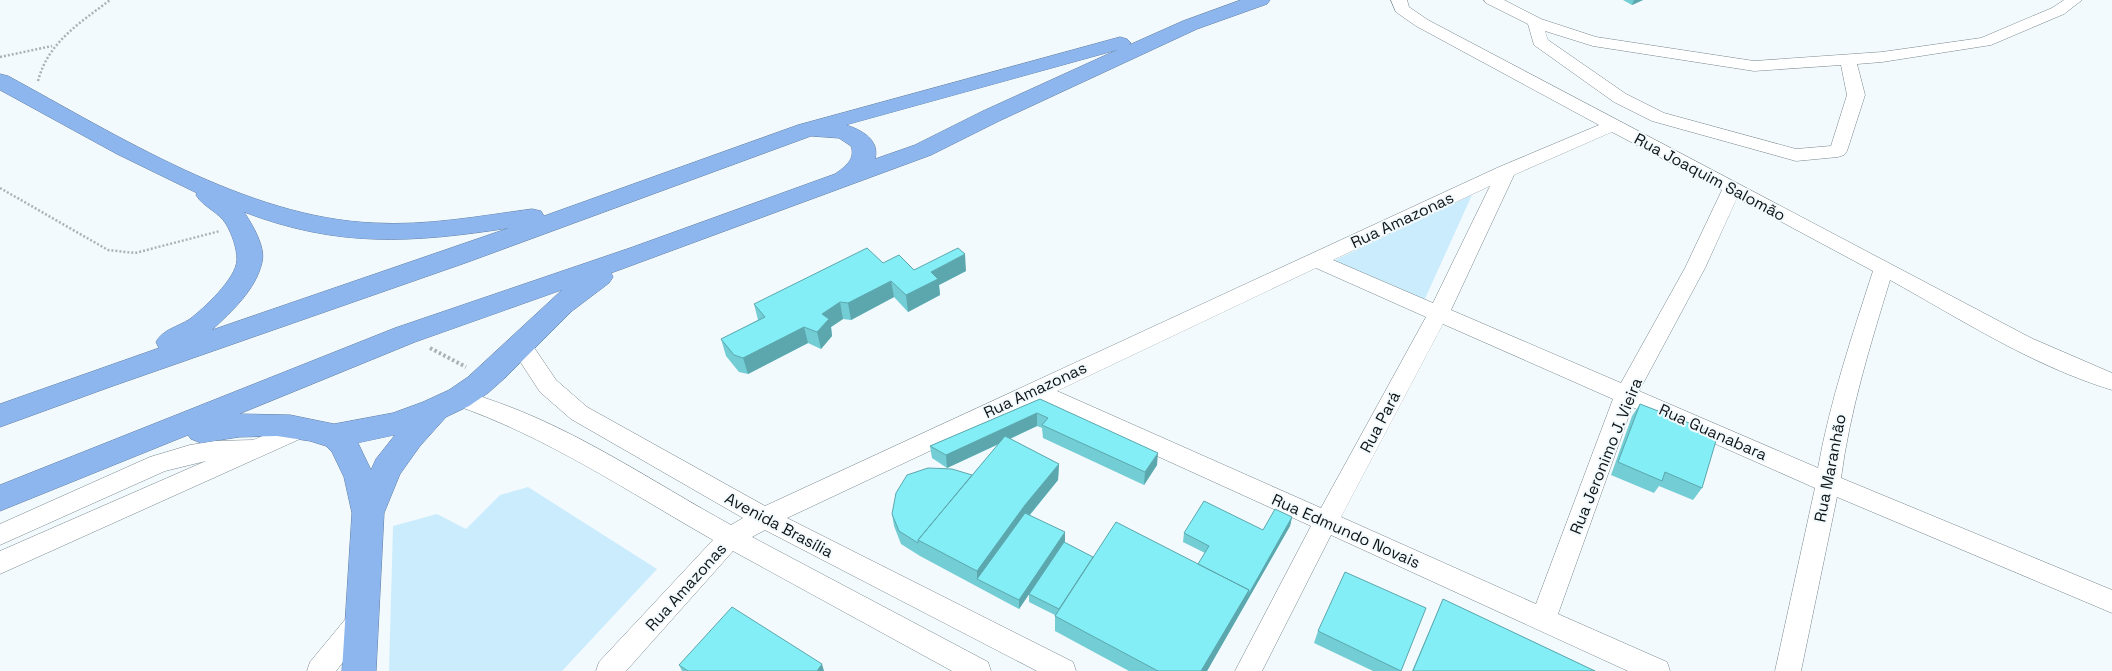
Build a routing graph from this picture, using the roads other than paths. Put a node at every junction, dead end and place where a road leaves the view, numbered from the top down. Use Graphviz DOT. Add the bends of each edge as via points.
graph roads {
  1 [pos="1260,0"];
  2 [pos="1399,0"];
  3 [pos="1492,0"];
  4 [pos="2074,0"];
  5 [pos="1535,22"];
  6 [pos="1190,25"];
  7 [pos="1848,59"];
  8 [pos="0,81"];
  9 [pos="1614,125"];
  10 [pos="806,130"];
  11 [pos="1506,171"];
  12 [pos="191,181"];
  13 [pos="835,184"];
  14 [pos="1732,189"];
  15 [pos="624,195"];
  16 [pos="639,254"];
  17 [pos="1315,260"];
  18 [pos="1884,268"];
  19 [pos="1438,315"];
  20 [pos="521,346"];
  21 [pos="100,379"];
  22 [pos="2112,382"];
  23 [pos="1034,390"];
  24 [pos="1626,394"];
  25 [pos="450,402"];
  26 [pos="579,413"];
  27 [pos="0,416"];
  28 [pos="303,428"];
  29 [pos="334,436"];
  30 [pos="554,437"];
  31 [pos="141,442"];
  32 [pos="259,448"];
  33 [pos="1828,483"];
  34 [pos="0,498"];
  35 [pos="368,512"];
  36 [pos="764,518"];
  37 [pos="1326,522"];
  38 [pos="0,535"];
  39 [pos="730,538"];
  40 [pos="0,564"];
  41 [pos="2112,602"];
  42 [pos="362,618"];
  43 [pos="1543,619"];
  44 [pos="1057,670"];
  45 [pos="320,671"];
  46 [pos="359,671"];
  47 [pos="609,671"];
  48 [pos="978,671"];
  49 [pos="1248,671"];
  50 [pos="1657,671"];
  51 [pos="1788,671"];
  1 -- 6 [label="highway"];
  2 -- 9 [label="street, Rua Joaquim Salomão" via="1402,9 1422,24"];
  3 -- 5 [label="street"];
  4 -- 7 [label="street" via="2058,11 1985,42"];
  5 -- 7 [label="street" via="1592,41 1754,66"];
  5 -- 7 [label="street" via="1540,42 1620,98 1658,117 1796,155 1838,151 1856,95"];
  6 -- 10 [label="highway" via="1066,56"];
  6 -- 13 [label="highway" via="922,150"];
  8 -- 12 [label="highway"];
  9 -- 11 [label="street, Rua Amazonas"];
  9 -- 14 [label="street, Rua Joaquim Salomão"];
  10 -- 13 [label="highway" via="851,135 862,145 865,153 862,162 854,173"];
  10 -- 15 [label="highway"];
  11 -- 17 [label="street, Rua Amazonas"];
  11 -- 19 [label="street, Rua Pará"];
  12 -- 15 [label="highway" via="304,221 350,230 388,232 449,229 536,216"];
  12 -- 21 [label="highway" via="235,217 246,238 250,260 241,282 199,326"];
  13 -- 16 [label="highway"];
  14 -- 18 [label="street, Rua Joaquim Salomão"];
  14 -- 24 [label="street, Rua Jeronimo J. Vieira" via="1695,268"];
  15 -- 21 [label="highway" via="459,256"];
  16 -- 20 [label="highway" via="573,295"];
  16 -- 31 [label="highway" via="405,335"];
  17 -- 19 [label="street, Rua Guanabara"];
  17 -- 23 [label="street, Rua Amazonas"];
  18 -- 22 [label="street, Rua Joaquim Salomão" via="2027,347"];
  18 -- 33 [label="street, Rua Maranhão" via="1851,373 1836,431"];
  19 -- 24 [label="street, Rua Guanabara"];
  19 -- 37 [label="street, Rua Pará"];
  20 -- 25 [label="highway" via="496,371"];
  20 -- 26 [label="street, Avenida Brasília" via="548,386"];
  21 -- 27 [label="highway"];
  23 -- 36 [label="street, Rua Amazonas"];
  23 -- 37 [label="street, Rua Edmundo Novais"];
  24 -- 33 [label="street, Rua Guanabara"];
  24 -- 43 [label="street, Rua Jeronimo J. Vieira"];
  25 -- 29 [label="highway" via="408,419"];
  25 -- 30 [label="street, Avenida Brasília" via="493,408"];
  25 -- 35 [label="highway" via="410,438 387,468"];
  26 -- 30 [label="street"];
  26 -- 36 [label="street, Avenida Brasília"];
  28 -- 29 [label="highway"];
  28 -- 31 [label="highway" via="237,424"];
  28 -- 32 [label="street"];
  29 -- 35 [label="highway" via="343,444 359,477"];
  30 -- 39 [label="street, Avenida Brasília"];
  31 -- 34 [label="highway"];
  32 -- 38 [label="street" via="215,450 174,459"];
  32 -- 40 [label="street"];
  33 -- 41 [label="street, Rua Guanabara"];
  33 -- 51 [label="street, Rua Maranhão"];
  35 -- 42 [label="highway"];
  36 -- 39 [label="street, Rua Amazonas"];
  36 -- 44 [label="street, Avenida Brasília"];
  37 -- 43 [label="street, Rua Edmundo Novais"];
  37 -- 49 [label="street, Rua Pará"];
  39 -- 47 [label="street, Rua Amazonas"];
  39 -- 48 [label="street, Avenida Brasília"];
  42 -- 45 [label="street"];
  42 -- 46 [label="highway"];
  43 -- 50 [label="street, Rua Edmundo Novais"];
}
